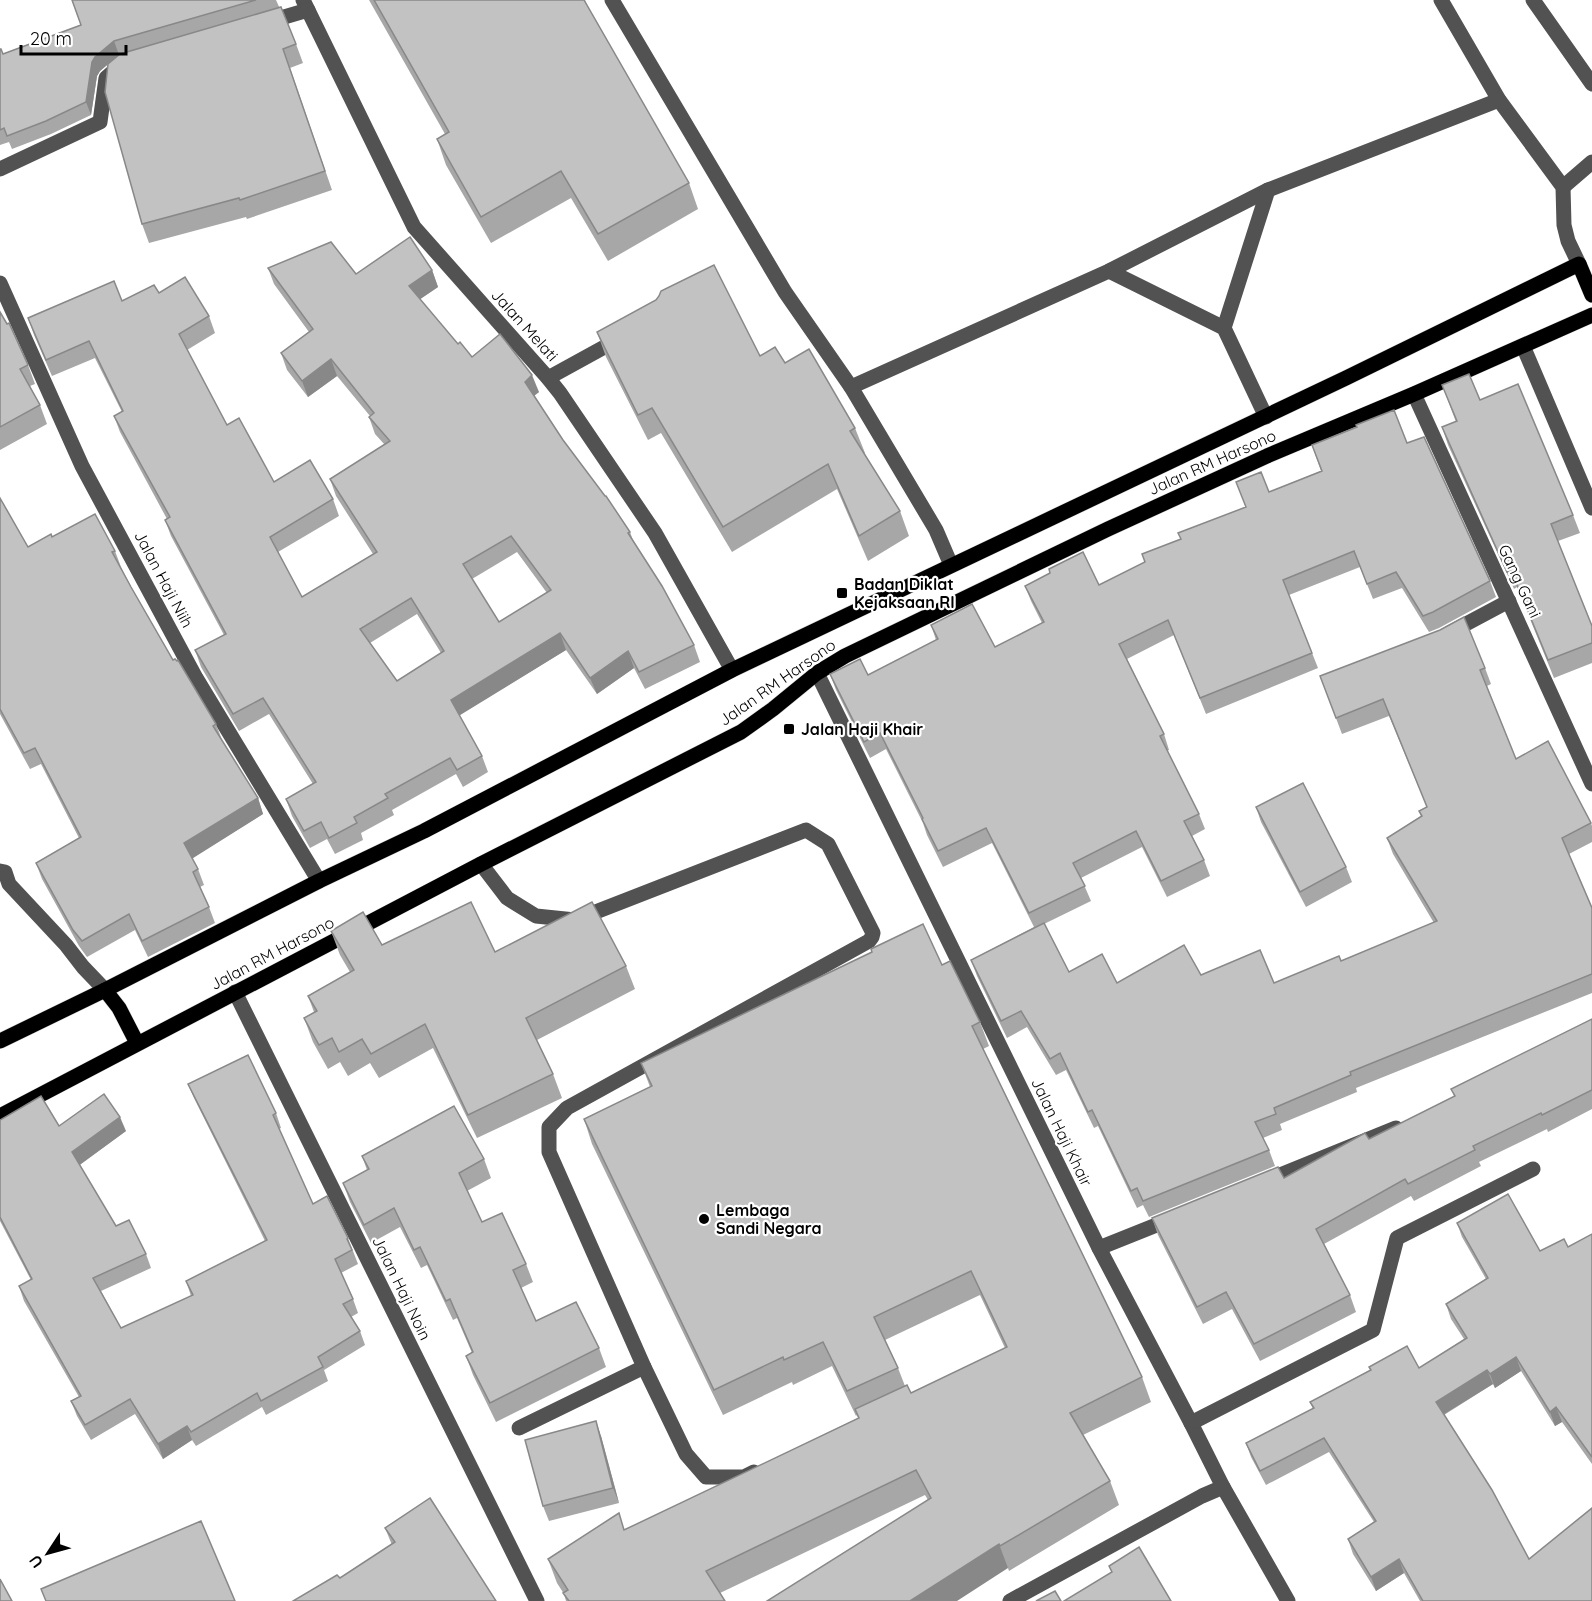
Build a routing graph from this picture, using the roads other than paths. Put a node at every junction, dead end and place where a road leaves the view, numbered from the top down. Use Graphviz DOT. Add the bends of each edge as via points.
graph roads {
  1 [pos="612,0"];
  2 [pos="1443,0"];
  3 [pos="1533,0"];
  4 [pos="306,5"];
  5 [pos="253,26"];
  6 [pos="133,60"];
  7 [pos="1592,84"];
  8 [pos="1499,100"];
  9 [pos="1592,162"];
  10 [pos="0,169"];
  11 [pos="1563,187"];
  12 [pos="1268,189"];
  13 [pos="1588,266"];
  14 [pos="1109,271"];
  15 [pos="1,287"];
  16 [pos="1592,295"];
  17 [pos="1592,315"];
  18 [pos="1224,328"];
  19 [pos="629,333"];
  20 [pos="1522,346"];
  21 [pos="548,378"];
  22 [pos="851,387"];
  23 [pos="1414,394"];
  24 [pos="1266,417"];
  25 [pos="1592,508"];
  26 [pos="951,565"];
  27 [pos="1509,601"];
  28 [pos="1432,640"];
  29 [pos="732,670"];
  30 [pos="817,673"];
  31 [pos="1592,784"];
  32 [pos="481,864"];
  33 [pos="0,871"];
  34 [pos="318,881"];
  35 [pos="105,990"];
  36 [pos="235,992"];
  37 [pos="0,1041"];
  38 [pos="137,1044"];
  39 [pos="0,1116"];
  40 [pos="1404,1125"];
  41 [pos="1533,1169"];
  42 [pos="1253,1186"];
  43 [pos="1189,1212"];
  44 [pos="1099,1248"];
  45 [pos="644,1367"];
  46 [pos="1191,1423"];
  47 [pos="519,1428"];
  48 [pos="765,1467"];
  49 [pos="1223,1487"];
  50 [pos="537,1601"];
  51 [pos="1010,1601"];
  52 [pos="1288,1601"];
  1 -- 22 [label="street" via="785,292"];
  2 -- 8 [label="street"];
  3 -- 7 [label="street"];
  4 -- 5 [label="street"];
  4 -- 21 [label="street, Jalan Melati" via="414,227"];
  6 -- 10 [label="street" via="106,78 100,123"];
  8 -- 11 [label="street"];
  8 -- 12 [label="street"];
  9 -- 11 [label="street"];
  11 -- 13 [label="street" via="1568,241"];
  12 -- 14 [label="street"];
  12 -- 18 [label="street"];
  13 -- 16 [label="main road"];
  13 -- 24 [label="main road, Jalan RM Harsono"];
  14 -- 18 [label="street"];
  14 -- 22 [label="street"];
  15 -- 34 [label="street, Jalan Haji Niih" via="82,466 196,678"];
  17 -- 20 [label="main road, Jalan RM Harsono"];
  18 -- 24 [label="street"];
  19 -- 21 [label="street"];
  20 -- 23 [label="main road, Jalan RM Harsono"];
  20 -- 25 [label="street"];
  21 -- 29 [label="street, Jalan Melati" via="656,533"];
  22 -- 26 [label="street" via="936,530"];
  23 -- 27 [label="street, Gang Gani"];
  23 -- 30 [label="main road, Jalan RM Harsono" via="1108,529 876,640"];
  24 -- 26 [label="main road, Jalan RM Harsono"];
  26 -- 29 [label="main road, Jalan RM Harsono"];
  27 -- 28 [label="street"];
  27 -- 31 [label="street, Gang Gani"];
  29 -- 34 [label="main road, Jalan RM Harsono" via="424,831"];
  30 -- 32 [label="main road, Jalan RM Harsono" via="741,732"];
  30 -- 44 [label="street, Jalan Haji Khair"];
  32 -- 36 [label="main road, Jalan RM Harsono"];
  32 -- 45 [label="street" via="507,898 536,916 575,920 807,830 828,844 873,933 869,941 567,1108 549,1127 549,1152"];
  33 -- 35 [label="street"];
  34 -- 35 [label="main road, Jalan RM Harsono"];
  35 -- 37 [label="main road, Jalan RM Harsono"];
  35 -- 38 [label="main road"];
  36 -- 38 [label="main road, Jalan RM Harsono"];
  36 -- 50 [label="street, Jalan Haji Noin"];
  38 -- 39 [label="main road, Jalan RM Harsono"];
  40 -- 42 [label="street"];
  41 -- 46 [label="street" via="1397,1238 1373,1330"];
  43 -- 44 [label="street"];
  44 -- 46 [label="street, Jalan Haji Khair"];
  45 -- 47 [label="street"];
  45 -- 48 [label="street" via="686,1454 706,1477 744,1477"];
  46 -- 49 [label="street, Jalan Haji Khair"];
  49 -- 51 [label="street"];
  49 -- 52 [label="street, Jalan Haji Khair"];
}
